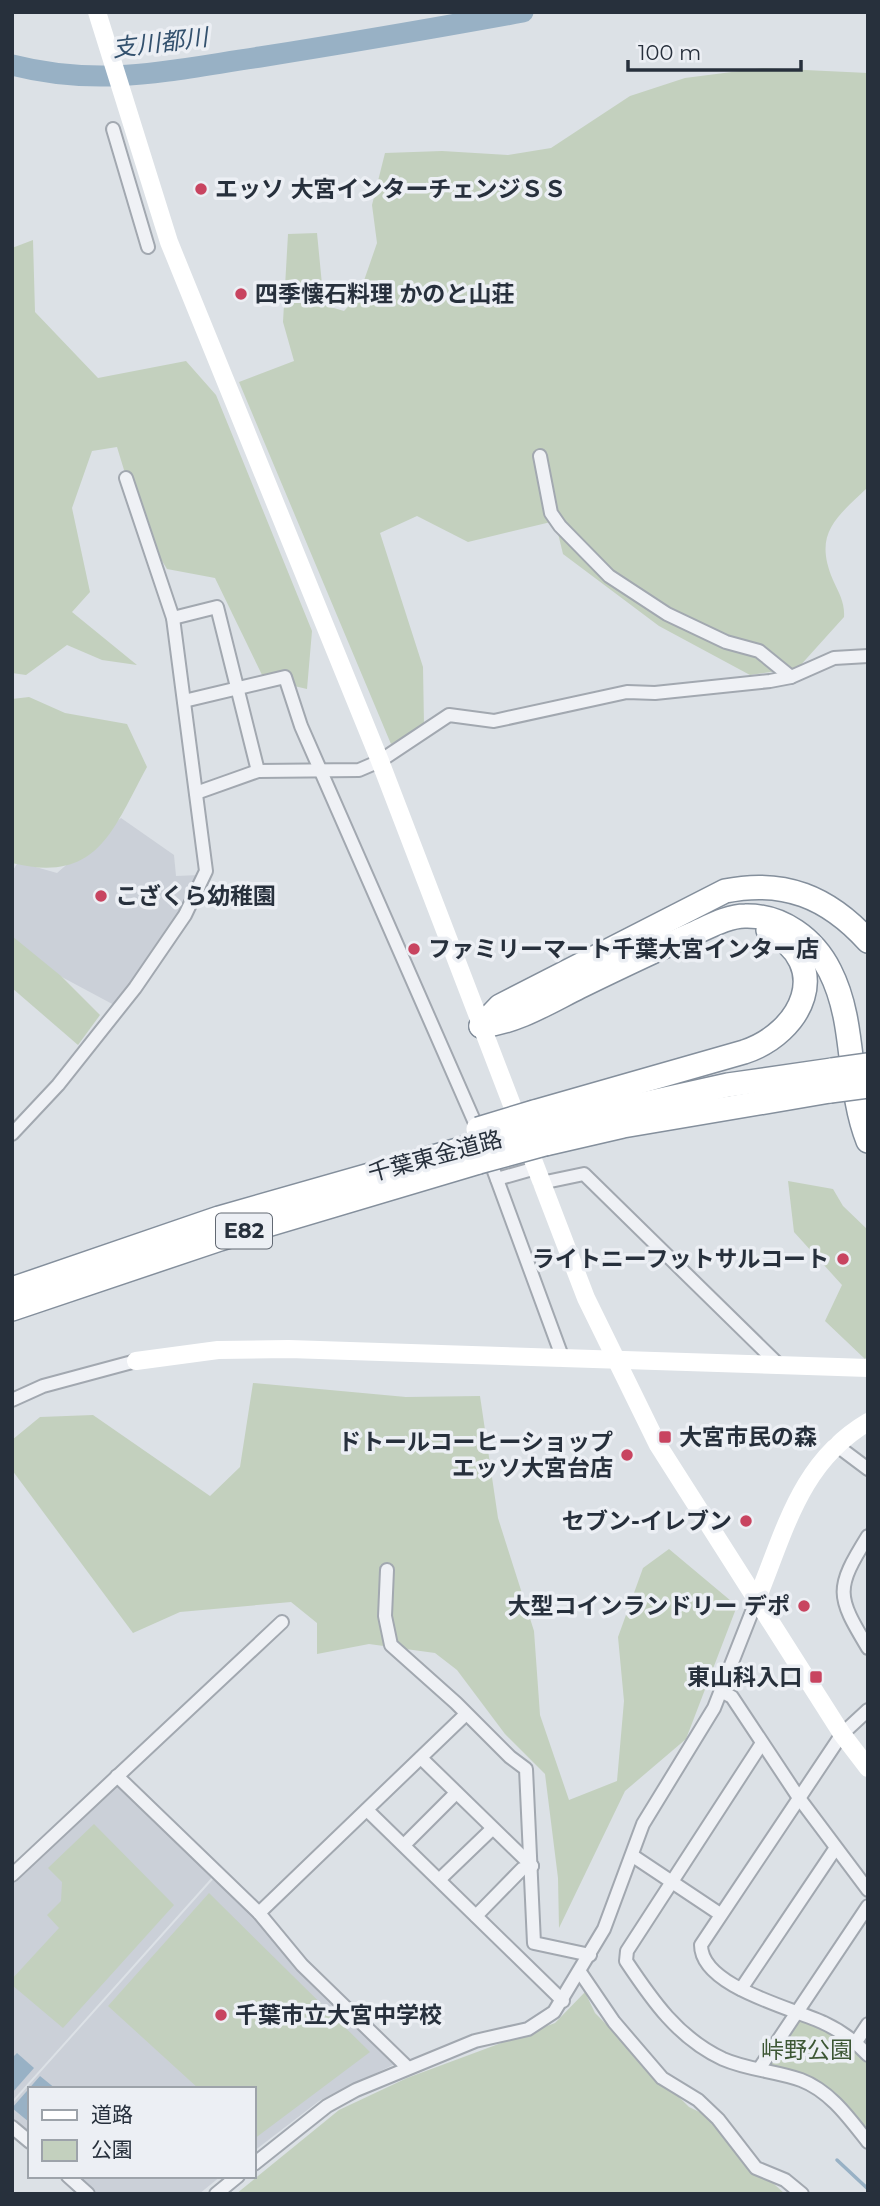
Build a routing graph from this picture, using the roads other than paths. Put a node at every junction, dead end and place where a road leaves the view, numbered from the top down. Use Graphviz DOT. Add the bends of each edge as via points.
graph roads {
  1 [pos="97,12"];
  2 [pos="134,134"];
  3 [pos="144,234"];
  4 [pos="166,234"];
  5 [pos="148,247"];
  6 [pos="540,456"];
  7 [pos="126,478"];
  8 [pos="173,618"];
  9 [pos="868,656"];
  10 [pos="790,677"];
  11 [pos="239,690"];
  12 [pos="184,701"];
  13 [pos="380,761"];
  14 [pos="258,771"];
  15 [pos="321,772"];
  16 [pos="196,793"];
  17 [pos="705,901"];
  18 [pos="722,923"];
  19 [pos="868,941"];
  20 [pos="481,1026"];
  21 [pos="868,1065"];
  22 [pos="868,1076"];
  23 [pos="831,1081"];
  24 [pos="868,1086"];
  25 [pos="541,1128"];
  26 [pos="12,1134"];
  27 [pos="868,1141"];
  28 [pos="471,1147"];
  29 [pos="538,1175"];
  30 [pos="497,1179"];
  31 [pos="12,1289"];
  32 [pos="12,1310"];
  33 [pos="563,1359"];
  34 [pos="135,1361"];
  35 [pos="616,1362"];
  36 [pos="779,1365"];
  37 [pos="868,1368"];
  38 [pos="12,1400"];
  39 [pos="868,1422"];
  40 [pos="836,1445"];
  41 [pos="868,1469"];
  42 [pos="868,1536"];
  43 [pos="387,1570"];
  44 [pos="757,1599"];
  45 [pos="282,1622"];
  46 [pos="868,1648"];
  47 [pos="721,1691"];
  48 [pos="868,1710"];
  49 [pos="465,1715"];
  50 [pos="842,1734"];
  51 [pos="762,1743"];
  52 [pos="421,1758"];
  53 [pos="868,1768"];
  54 [pos="117,1776"];
  55 [pos="456,1793"];
  56 [pos="799,1798"];
  57 [pos="367,1810"];
  58 [pos="492,1829"];
  59 [pos="404,1845"];
  60 [pos="835,1849"];
  61 [pos="633,1856"];
  62 [pos="532,1866"];
  63 [pos="12,1875"];
  64 [pos="440,1880"];
  65 [pos="673,1881"];
  66 [pos="868,1890"];
  67 [pos="868,1906"];
  68 [pos="259,1913"];
  69 [pos="720,1913"];
  70 [pos="476,1916"];
  71 [pos="590,1955"];
  72 [pos="580,1972"];
  73 [pos="741,1989"];
  74 [pos="563,2001"];
  75 [pos="796,2011"];
  76 [pos="868,2024"];
  77 [pos="856,2042"];
  78 [pos="868,2055"];
  79 [pos="407,2067"];
  80 [pos="759,2068"];
  81 [pos="12,2127"];
  82 [pos="28,2141"];
  83 [pos="868,2141"];
  84 [pos="256,2162"];
  85 [pos="70,2178"];
  86 [pos="236,2178"];
  87 [pos="88,2194"];
  88 [pos="216,2194"];
  89 [pos="802,2194"];
  1 -- 2 [label="street"];
  2 -- 3 [label="street" via="115,135"];
  2 -- 4 [label="street"];
  3 -- 4 [label="street"];
  3 -- 5 [label="street"];
  4 -- 13 [label="street"];
  6 -- 10 [label="street" via="551,513 609,576 667,614 726,642 759,651"];
  7 -- 8 [label="street"];
  8 -- 11 [label="street" via="216,607"];
  8 -- 12 [label="street"];
  9 -- 10 [label="street" via="834,658"];
  10 -- 13 [label="street" via="655,693 627,692 494,721 449,715"];
  11 -- 12 [label="street"];
  11 -- 14 [label="street"];
  11 -- 15 [label="street" via="285,677"];
  12 -- 16 [label="street"];
  13 -- 15 [label="street" via="359,770"];
  13 -- 20 [label="street"];
  14 -- 15 [label="street"];
  14 -- 16 [label="street"];
  15 -- 30 [label="street"];
  16 -- 26 [label="street" via="205,871 185,915 135,988 58,1085"];
  17 -- 19 [label="highway" via="743,888 787,888 835,910"];
  17 -- 20 [label="highway" via="500,1006"];
  17 -- 22 [label="highway" via="777,908 805,922 830,944 847,973 856,1002"];
  18 -- 20 [label="highway" via="643,955 507,1023"];
  18 -- 25 [label="highway" via="770,931 791,947 805,982 798,1012 789,1025 761,1046"];
  18 -- 27 [label="highway" via="745,916 778,921 803,937 823,959 843,1005 856,1105"];
  20 -- 29 [label="street"];
  21 -- 23 [label="highway, 千葉東金道路 / E82, bridge"];
  23 -- 24 [label="highway, 千葉東金道路 / E82, bridge"];
  23 -- 25 [label="highway, 千葉東金道路 / E82" via="728,1085"];
  25 -- 28 [label="highway, bridge"];
  25 -- 28 [label="highway, 千葉東金道路 / E82, bridge"];
  28 -- 31 [label="highway, E82" via="349,1172 329,1185 150,1240"];
  28 -- 32 [label="highway, 千葉東金道路 / E82"];
  29 -- 30 [label="street"];
  29 -- 35 [label="street"];
  29 -- 36 [label="street" via="584,1174"];
  30 -- 33 [label="street"];
  33 -- 34 [label="street" via="289,1349 218,1350"];
  33 -- 35 [label="street"];
  34 -- 38 [label="street" via="43,1386"];
  35 -- 36 [label="street"];
  35 -- 44 [label="street" via="658,1445"];
  36 -- 37 [label="street"];
  39 -- 40 [label="street"];
  40 -- 41 [label="street"];
  40 -- 44 [label="street" via="805,1486"];
  42 -- 46 [label="street" via="848,1567 842,1590 848,1615"];
  43 -- 49 [label="street" via="385,1616 391,1645"];
  44 -- 47 [label="street"];
  44 -- 50 [label="street"];
  45 -- 54 [label="street"];
  47 -- 51 [label="street" via="732,1697"];
  47 -- 61 [label="street" via="643,1824"];
  48 -- 50 [label="street"];
  49 -- 52 [label="street"];
  49 -- 62 [label="street" via="526,1769"];
  50 -- 53 [label="street"];
  50 -- 56 [label="street"];
  51 -- 56 [label="street"];
  51 -- 65 [label="street"];
  52 -- 55 [label="street"];
  52 -- 57 [label="street"];
  54 -- 63 [label="street"];
  54 -- 68 [label="street"];
  55 -- 58 [label="street"];
  55 -- 59 [label="street"];
  56 -- 60 [label="street"];
  56 -- 69 [label="street"];
  57 -- 59 [label="street"];
  57 -- 68 [label="street"];
  58 -- 62 [label="street"];
  58 -- 64 [label="street"];
  59 -- 64 [label="street"];
  60 -- 66 [label="street"];
  60 -- 73 [label="street"];
  61 -- 65 [label="street"];
  61 -- 71 [label="street"];
  62 -- 70 [label="street" via="522,1869"];
  62 -- 71 [label="street" via="534,1943"];
  64 -- 70 [label="street"];
  65 -- 69 [label="street"];
  65 -- 80 [label="street" via="627,1951 626,1961 672,2024 722,2058"];
  67 -- 75 [label="street"];
  68 -- 79 [label="street" via="302,1965"];
  69 -- 73 [label="street" via="701,1951 724,1979"];
  70 -- 74 [label="street"];
  71 -- 72 [label="street"];
  72 -- 74 [label="street"];
  72 -- 89 [label="street" via="614,2022 662,2078 698,2100 718,2119 756,2168 785,2180"];
  73 -- 75 [label="street"];
  74 -- 79 [label="street" via="544,2021 528,2029 474,2041"];
  75 -- 77 [label="street"];
  75 -- 80 [label="street"];
  76 -- 77 [label="street"];
  77 -- 78 [label="street"];
  79 -- 84 [label="street" via="327,2106"];
  80 -- 83 [label="street" via="819,2090"];
  81 -- 82 [label="street"];
  85 -- 87 [label="street"];
  86 -- 88 [label="street"];
}
